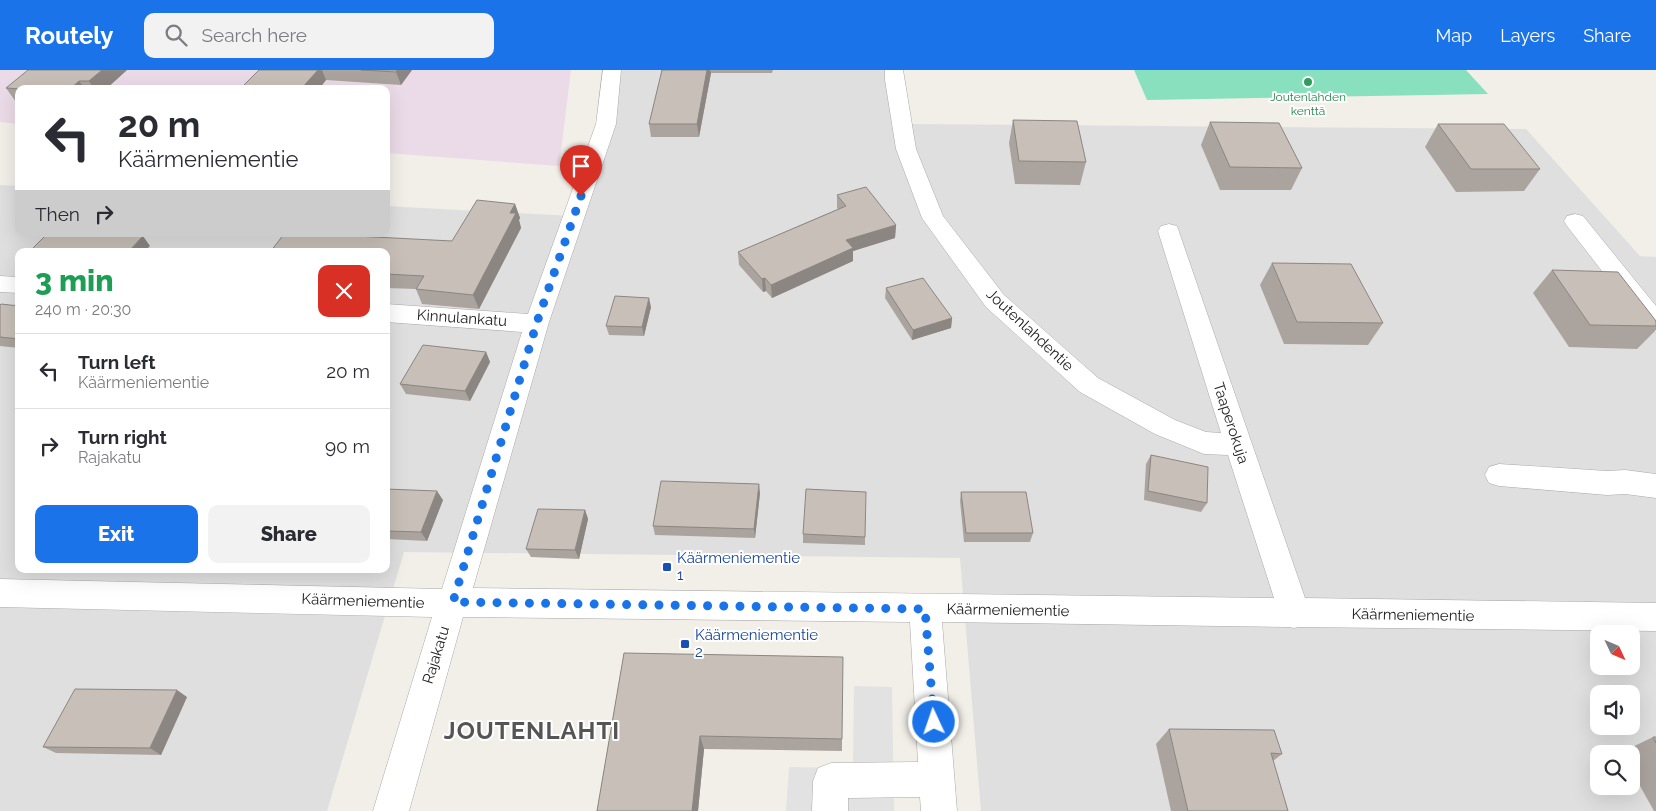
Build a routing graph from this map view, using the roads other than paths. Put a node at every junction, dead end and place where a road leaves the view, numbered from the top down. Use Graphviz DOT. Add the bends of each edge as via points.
graph roads {
  1 [pos="612,70"];
  2 [pos="894,70"];
  3 [pos="1575,221"];
  4 [pos="1169,231"];
  5 [pos="0,284"];
  6 [pos="15,285"];
  7 [pos="390,313"];
  8 [pos="537,322"];
  9 [pos="1656,323"];
  10 [pos="1238,444"];
  11 [pos="1499,475"];
  12 [pos="1656,486"];
  13 [pos="0,593"];
  14 [pos="453,602"];
  15 [pos="925,609"];
  16 [pos="1294,614"];
  17 [pos="1656,617"];
  18 [pos="938,795"];
  19 [pos="391,811"];
  20 [pos="830,811"];
  1 -- 8 [label="street, Rajakatu" via="606,124"];
  2 -- 10 [label="street, Joutenlahdentie" via="906,149 933,218 995,301 1089,385 1165,427 1204,443"];
  3 -- 9 [label="street"];
  4 -- 10 [label="street, Taaperokuja"];
  5 -- 6 [label="street"];
  7 -- 8 [label="street, Kinnulankatu"];
  8 -- 14 [label="street, Rajakatu"];
  10 -- 16 [label="street, Taaperokuja"];
  11 -- 12 [label="street"];
  13 -- 14 [label="street, Käärmeniementie"];
  14 -- 15 [label="street, Käärmeniementie"];
  14 -- 19 [label="street, Rajakatu"];
  15 -- 16 [label="street, Käärmeniementie"];
  15 -- 18 [label="street"];
  16 -- 17 [label="street, Käärmeniementie"];
  18 -- 20 [label="street" via="831,780"];
}
